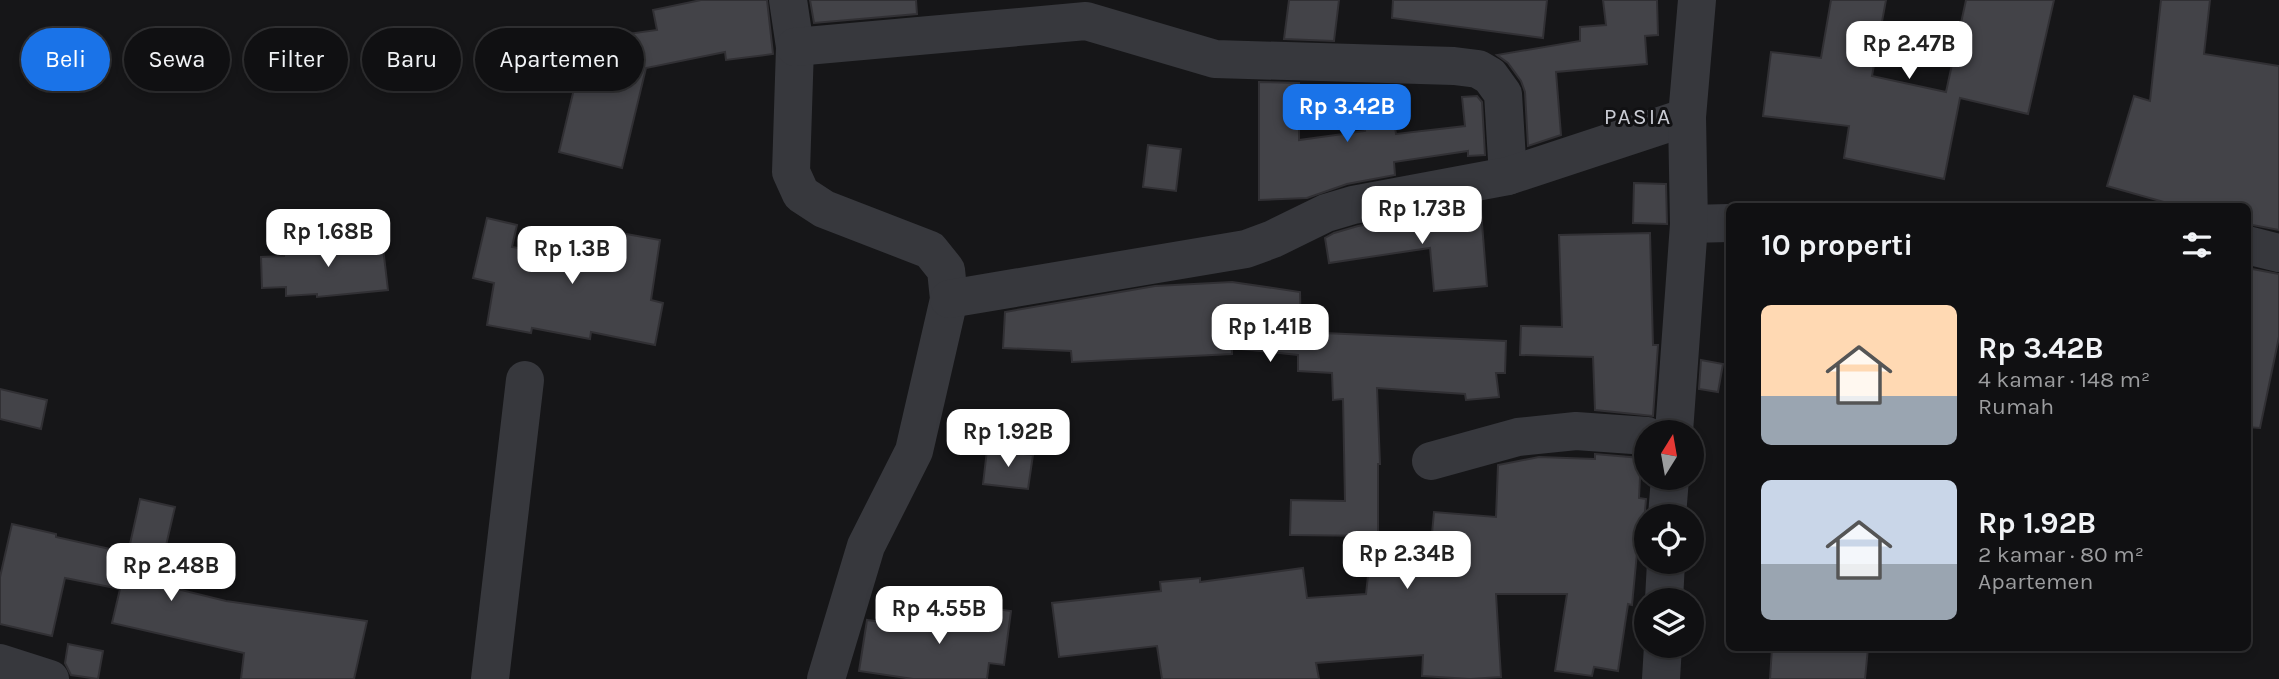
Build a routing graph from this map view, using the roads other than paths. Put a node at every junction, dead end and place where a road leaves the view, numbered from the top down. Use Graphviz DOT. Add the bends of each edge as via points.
graph roads {
  1 [pos="788,0"];
  2 [pos="1697,0"];
  3 [pos="795,47"];
  4 [pos="1686,117"];
  5 [pos="1508,176"];
  6 [pos="1726,223"];
  7 [pos="1689,224"];
  8 [pos="2251,246"];
  9 [pos="2279,253"];
  10 [pos="949,299"];
  11 [pos="525,380"];
  12 [pos="1675,420"];
  13 [pos="1634,435"];
  14 [pos="1431,461"];
  15 [pos="1662,658"];
  16 [pos="0,663"];
  17 [pos="50,679"];
  18 [pos="489,679"];
  19 [pos="826,679"];
  20 [pos="1661,679"];
  1 -- 3 [label="street"];
  2 -- 4 [label="street"];
  3 -- 5 [label="street" via="1086,21 1214,59 1478,69 1490,76 1503,94"];
  3 -- 10 [label="street" via="791,172 801,194 824,209 930,250 946,270"];
  4 -- 5 [label="street"];
  4 -- 7 [label="street"];
  5 -- 10 [label="street" via="1353,205 1246,249"];
  6 -- 7 [label="street"];
  7 -- 12 [label="street"];
  8 -- 9 [label="street"];
  10 -- 19 [label="street" via="914,451 866,546"];
  11 -- 18 [label="street"];
  13 -- 14 [label="street" via="1576,431 1518,438"];
  15 -- 20 [label="street"];
  16 -- 17 [label="street"];
}
